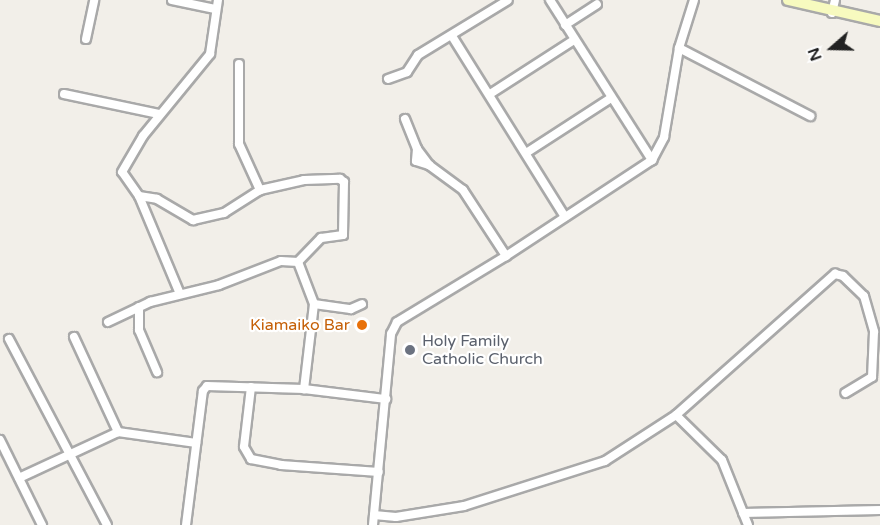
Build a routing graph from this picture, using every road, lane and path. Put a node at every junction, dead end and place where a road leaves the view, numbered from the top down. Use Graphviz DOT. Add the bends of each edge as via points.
graph roads {
  1 [pos="94,0"];
  2 [pos="172,0"];
  3 [pos="218,0"];
  4 [pos="508,0"];
  5 [pos="550,0"];
  6 [pos="694,0"];
  7 [pos="788,0"];
  8 [pos="835,0"];
  9 [pos="597,4"];
  10 [pos="215,9"];
  11 [pos="832,13"];
  12 [pos="880,21"];
  13 [pos="565,25"];
  14 [pos="452,36"];
  15 [pos="86,39"];
  16 [pos="574,40"];
  17 [pos="679,48"];
  18 [pos="239,64"];
  19 [pos="388,79"];
  20 [pos="64,94"];
  21 [pos="490,94"];
  22 [pos="611,98"];
  23 [pos="159,114"];
  24 [pos="810,116"];
  25 [pos="405,119"];
  26 [pos="526,153"];
  27 [pos="652,160"];
  28 [pos="260,190"];
  29 [pos="139,196"];
  30 [pos="565,217"];
  31 [pos="506,256"];
  32 [pos="298,262"];
  33 [pos="180,294"];
  34 [pos="314,304"];
  35 [pos="362,304"];
  36 [pos="139,307"];
  37 [pos="108,322"];
  38 [pos="74,337"];
  39 [pos="9,339"];
  40 [pos="157,372"];
  41 [pos="252,387"];
  42 [pos="304,390"];
  43 [pos="845,393"];
  44 [pos="386,399"];
  45 [pos="676,415"];
  46 [pos="118,432"];
  47 [pos="0,440"];
  48 [pos="196,443"];
  49 [pos="72,454"];
  50 [pos="379,472"];
  51 [pos="19,478"];
  52 [pos="880,510"];
  53 [pos="743,513"];
  54 [pos="375,515"];
  55 [pos="42,525"];
  56 [pos="107,525"];
  57 [pos="186,525"];
  58 [pos="373,525"];
  59 [pos="748,525"];
  1 -- 15 [label="street"];
  2 -- 10 [label="street"];
  3 -- 10 [label="street"];
  4 -- 14 [label="street"];
  5 -- 13 [label="street"];
  6 -- 17 [label="street"];
  7 -- 11 [label="main road"];
  8 -- 11 [label="street"];
  9 -- 13 [label="street"];
  10 -- 23 [label="street" via="210,54"];
  11 -- 12 [label="main road"];
  13 -- 16 [label="street"];
  14 -- 19 [label="street" via="418,55 407,72"];
  14 -- 21 [label="street"];
  16 -- 21 [label="street"];
  16 -- 22 [label="street"];
  17 -- 24 [label="street"];
  17 -- 27 [label="street" via="664,137"];
  18 -- 28 [label="street" via="239,144"];
  20 -- 23 [label="street"];
  21 -- 26 [label="street"];
  22 -- 26 [label="street"];
  22 -- 27 [label="street"];
  23 -- 29 [label="street" via="122,172"];
  25 -- 31 [label="street" via="417,149 429,165 464,190"];
  26 -- 30 [label="street"];
  27 -- 30 [label="street"];
  28 -- 29 [label="street" via="224,213 193,220 157,199"];
  28 -- 32 [label="street" via="304,180 344,180 343,235 321,238"];
  29 -- 33 [label="street"];
  30 -- 31 [label="street"];
  31 -- 44 [label="street" via="396,322 391,333"];
  32 -- 33 [label="street" via="281,261 219,285"];
  32 -- 34 [label="street"];
  33 -- 36 [label="street"];
  34 -- 35 [label="street" via="351,309"];
  34 -- 42 [label="street"];
  36 -- 37 [label="street"];
  36 -- 40 [label="street" via="139,330"];
  38 -- 46 [label="street"];
  39 -- 49 [label="street"];
  41 -- 42 [label="street"];
  41 -- 48 [label="street" via="205,388"];
  41 -- 50 [label="street" via="244,447 251,459 280,465"];
  42 -- 44 [label="street"];
  43 -- 45 [label="street" via="872,377 874,332 864,296 843,276 835,274"];
  44 -- 50 [label="street"];
  45 -- 53 [label="street" via="722,460"];
  45 -- 54 [label="street" via="605,461 464,506 396,517"];
  46 -- 48 [label="street"];
  46 -- 49 [label="street"];
  47 -- 51 [label="street"];
  48 -- 57 [label="street"];
  49 -- 51 [label="street"];
  49 -- 56 [label="street"];
  50 -- 54 [label="street"];
  51 -- 55 [label="street"];
  52 -- 53 [label="street"];
  53 -- 59 [label="street"];
  54 -- 58 [label="street"];
}
